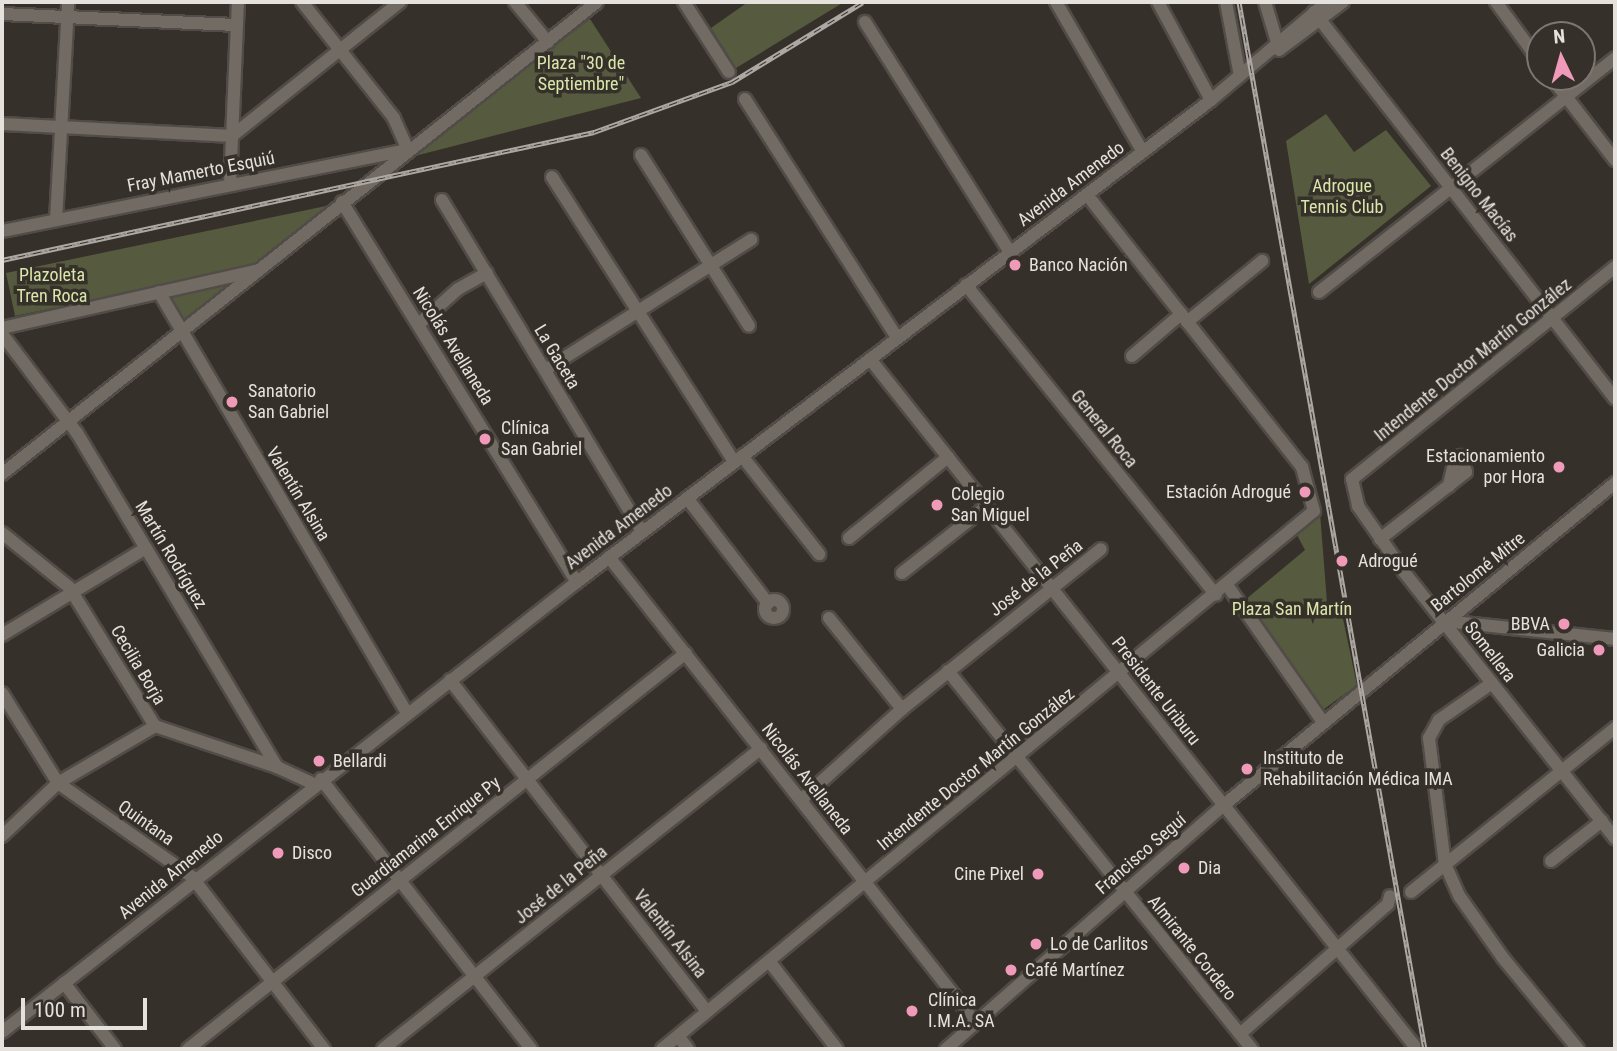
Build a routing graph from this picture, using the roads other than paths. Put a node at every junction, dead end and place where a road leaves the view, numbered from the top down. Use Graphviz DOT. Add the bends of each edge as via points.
graph roads {
  1 [pos="68,2"];
  2 [pos="239,2"];
  3 [pos="302,2"];
  4 [pos="400,2"];
  5 [pos="516,2"];
  6 [pos="597,2"];
  7 [pos="684,2"];
  8 [pos="1056,2"];
  9 [pos="1158,2"];
  10 [pos="1226,2"];
  11 [pos="1265,2"];
  12 [pos="1327,2"];
  13 [pos="1343,2"];
  14 [pos="1496,2"];
  15 [pos="2,13"];
  16 [pos="1317,16"];
  17 [pos="66,17"];
  18 [pos="865,22"];
  19 [pos="237,24"];
  20 [pos="548,42"];
  21 [pos="1277,42"];
  22 [pos="1526,43"];
  23 [pos="339,51"];
  24 [pos="1264,57"];
  25 [pos="1615,58"];
  26 [pos="729,72"];
  27 [pos="1240,76"];
  28 [pos="1562,91"];
  29 [pos="1567,98"];
  30 [pos="744,99"];
  31 [pos="1211,100"];
  32 [pos="2,124"];
  33 [pos="61,127"];
  34 [pos="232,136"];
  35 [pos="408,149"];
  36 [pos="1143,152"];
  37 [pos="641,155"];
  38 [pos="1615,160"];
  39 [pos="552,177"];
  40 [pos="230,184"];
  41 [pos="1452,188"];
  42 [pos="1087,195"];
  43 [pos="442,200"];
  44 [pos="342,202"];
  45 [pos="56,220"];
  46 [pos="2,231"];
  47 [pos="751,240"];
  48 [pos="1010,252"];
  49 [pos="1262,261"];
  50 [pos="710,265"];
  51 [pos="1615,267"];
  52 [pos="262,269"];
  53 [pos="487,273"];
  54 [pos="966,285"];
  55 [pos="159,292"];
  56 [pos="1319,292"];
  57 [pos="637,312"];
  58 [pos="1184,318"];
  59 [pos="1553,319"];
  60 [pos="418,324"];
  61 [pos="749,326"];
  62 [pos="2,328"];
  63 [pos="179,333"];
  64 [pos="2,334"];
  65 [pos="897,338"];
  66 [pos="1132,356"];
  67 [pos="870,359"];
  68 [pos="545,370"];
  69 [pos="1615,399"];
  70 [pos="69,421"];
  71 [pos="948,457"];
  72 [pos="738,459"];
  73 [pos="2,474"];
  74 [pos="1352,479"];
  75 [pos="1615,483"];
  76 [pos="1449,486"];
  77 [pos="687,498"];
  78 [pos="986,506"];
  79 [pos="642,532"];
  80 [pos="2,533"];
  81 [pos="849,538"];
  82 [pos="1380,539"];
  83 [pos="146,548"];
  84 [pos="1101,549"];
  85 [pos="819,554"];
  86 [pos="610,557"];
  87 [pos="902,573"];
  88 [pos="577,582"];
  89 [pos="1051,585"];
  90 [pos="1227,586"];
  91 [pos="73,592"];
  92 [pos="1216,595"];
  93 [pos="768,603"];
  94 [pos="829,618"];
  95 [pos="1444,621"];
  96 [pos="2,635"];
  97 [pos="1615,639"];
  98 [pos="686,653"];
  99 [pos="947,671"];
  100 [pos="1121,673"];
  101 [pos="450,680"];
  102 [pos="1492,683"];
  103 [pos="1363,688"];
  104 [pos="2,693"];
  105 [pos="902,709"];
  106 [pos="407,713"];
  107 [pos="1323,722"];
  108 [pos="155,726"];
  109 [pos="1615,728"];
  110 [pos="761,748"];
  111 [pos="1017,759"];
  112 [pos="277,766"];
  113 [pos="1563,771"];
  114 [pos="528,779"];
  115 [pos="317,782"];
  116 [pos="58,783"];
  117 [pos="802,799"];
  118 [pos="1224,805"];
  119 [pos="1602,821"];
  120 [pos="2,836"];
  121 [pos="1615,838"];
  122 [pos="1551,861"];
  123 [pos="1445,864"];
  124 [pos="602,875"];
  125 [pos="194,880"];
  126 [pos="397,880"];
  127 [pos="866,882"];
  128 [pos="1124,891"];
  129 [pos="1411,892"];
  130 [pos="1390,896"];
  131 [pos="1336,949"];
  132 [pos="769,961"];
  133 [pos="473,977"];
  134 [pos="272,982"];
  135 [pos="64,983"];
  136 [pos="707,1011"];
  137 [pos="976,1023"];
  138 [pos="2,1032"];
  139 [pos="1240,1034"];
  140 [pos="678,1036"];
  141 [pos="1414,1045"];
  142 [pos="115,1049"];
  143 [pos="188,1049"];
  144 [pos="324,1049"];
  145 [pos="383,1049"];
  146 [pos="531,1049"];
  147 [pos="662,1049"];
  148 [pos="688,1049"];
  149 [pos="837,1049"];
  150 [pos="946,1049"];
  151 [pos="1252,1049"];
  152 [pos="1578,1049"];
  1 -- 17 [label="street"];
  2 -- 19 [label="street"];
  3 -- 23 [label="street"];
  4 -- 23 [label="street"];
  5 -- 20 [label="street"];
  6 -- 20 [label="street"];
  7 -- 26 [label="street"];
  8 -- 36 [label="street"];
  9 -- 31 [label="street"];
  10 -- 27 [label="street"];
  11 -- 21 [label="street"];
  12 -- 16 [label="street, Avenida Amenedo"];
  13 -- 16 [label="street, Avenida Amenedo"];
  14 -- 22 [label="street"];
  15 -- 17 [label="street"];
  16 -- 21 [label="street, Avenida Amenedo"];
  16 -- 24 [label="street, Avenida Amenedo"];
  16 -- 41 [label="street, Benigno Macías"];
  17 -- 19 [label="street"];
  17 -- 33 [label="street"];
  18 -- 48 [label="street"];
  19 -- 34 [label="street"];
  20 -- 35 [label="street"];
  21 -- 24 [label="street, Avenida Amenedo"];
  23 -- 34 [label="street"];
  23 -- 35 [label="street" via="394,118"];
  24 -- 27 [label="street, Avenida Amenedo"];
  25 -- 29 [label="street"];
  27 -- 31 [label="street, Avenida Amenedo"];
  28 -- 29 [label="street"];
  29 -- 38 [label="street"];
  29 -- 41 [label="street"];
  30 -- 65 [label="street"];
  31 -- 36 [label="street, Avenida Amenedo"];
  32 -- 33 [label="street"];
  33 -- 34 [label="street"];
  33 -- 45 [label="street"];
  34 -- 40 [label="street"];
  35 -- 40 [label="street, Fray Mamerto Esquiú"];
  35 -- 44 [label="street"];
  36 -- 42 [label="street, Avenida Amenedo"];
  37 -- 50 [label="street"];
  39 -- 57 [label="street"];
  40 -- 45 [label="street, Fray Mamerto Esquiú"];
  41 -- 56 [label="street"];
  41 -- 59 [label="street, Benigno Macías"];
  42 -- 48 [label="street, Avenida Amenedo"];
  42 -- 58 [label="street"];
  43 -- 53 [label="street, La Gaceta"];
  44 -- 52 [label="street"];
  44 -- 60 [label="street, Nicolás Avellaneda"];
  45 -- 46 [label="street, Fray Mamerto Esquiú"];
  47 -- 50 [label="street"];
  48 -- 54 [label="street, Avenida Amenedo"];
  49 -- 58 [label="street"];
  50 -- 57 [label="street"];
  50 -- 61 [label="street"];
  51 -- 59 [label="street, Intendente Doctor Martín González"];
  52 -- 55 [label="street"];
  52 -- 63 [label="street"];
  53 -- 60 [label="street" via="458,289"];
  53 -- 68 [label="street, La Gaceta"];
  54 -- 65 [label="street, Avenida Amenedo"];
  54 -- 92 [label="street, General Roca"];
  55 -- 62 [label="street"];
  55 -- 63 [label="street, Valentín Alsina"];
  57 -- 68 [label="street"];
  57 -- 72 [label="street"];
  58 -- 66 [label="street"];
  58 -- 90 [label="street, Intendente Doctor Martín González" via="1305,471 1311,515"];
  59 -- 69 [label="street, Benigno Macías"];
  59 -- 74 [label="street, Intendente Doctor Martín González"];
  60 -- 88 [label="street, Nicolás Avellaneda"];
  63 -- 70 [label="street"];
  63 -- 106 [label="street, Valentín Alsina"];
  64 -- 70 [label="street, Martín Rodríguez"];
  65 -- 67 [label="street, Avenida Amenedo"];
  67 -- 71 [label="street, Presidente Uriburu"];
  67 -- 72 [label="street, Avenida Amenedo"];
  68 -- 79 [label="street, La Gaceta"];
  70 -- 73 [label="street"];
  70 -- 83 [label="street, Martín Rodríguez"];
  71 -- 78 [label="street, Presidente Uriburu"];
  71 -- 81 [label="street"];
  72 -- 77 [label="street, Avenida Amenedo"];
  72 -- 85 [label="street"];
  74 -- 82 [label="street, Somellera" via="1358,506"];
  75 -- 95 [label="street, Bartolomé Mitre"];
  76 -- 82 [label="street"];
  77 -- 79 [label="street, Avenida Amenedo"];
  77 -- 93 [label="street"];
  78 -- 87 [label="street"];
  78 -- 89 [label="street, Presidente Uriburu"];
  79 -- 86 [label="street, Avenida Amenedo"];
  80 -- 91 [label="street, Cecilia Borja"];
  82 -- 95 [label="street, Somellera"];
  83 -- 91 [label="street"];
  83 -- 112 [label="street, Martín Rodríguez"];
  84 -- 89 [label="street, José de la Peña"];
  86 -- 88 [label="street, Avenida Amenedo"];
  86 -- 98 [label="street, Nicolás Avellaneda"];
  88 -- 101 [label="street, Avenida Amenedo"];
  89 -- 99 [label="street, José de la Peña"];
  89 -- 100 [label="street, Presidente Uriburu"];
  90 -- 92 [label="street, Intendente Doctor Martín González"];
  90 -- 107 [label="street"];
  91 -- 96 [label="street"];
  91 -- 108 [label="street, Cecilia Borja"];
  92 -- 100 [label="street, Intendente Doctor Martín González"];
  94 -- 105 [label="street"];
  95 -- 97 [label="street"];
  95 -- 102 [label="street, Somellera"];
  95 -- 103 [label="street, Bartolomé Mitre"];
  98 -- 110 [label="street, Nicolás Avellaneda"];
  98 -- 114 [label="street, Guardiamarina Enrique Py"];
  99 -- 105 [label="street, José de la Peña"];
  99 -- 111 [label="street, Almirante Cordero"];
  100 -- 111 [label="street, Intendente Doctor Martín González"];
  100 -- 118 [label="street, Presidente Uriburu"];
  101 -- 106 [label="street, Avenida Amenedo"];
  101 -- 114 [label="street, Valentín Alsina"];
  102 -- 113 [label="street, Somellera"];
  102 -- 123 [label="street" via="1439,720 1429,738"];
  103 -- 107 [label="street, Francisco Seguí"];
  104 -- 116 [label="street, Quintana"];
  105 -- 117 [label="street, José de la Peña"];
  106 -- 115 [label="street, Avenida Amenedo"];
  107 -- 118 [label="street, Francisco Seguí"];
  108 -- 112 [label="street, Cecilia Borja"];
  108 -- 116 [label="street"];
  109 -- 113 [label="street"];
  110 -- 117 [label="street, Nicolás Avellaneda"];
  110 -- 124 [label="street, José de la Peña"];
  111 -- 127 [label="street, Intendente Doctor Martín González"];
  111 -- 128 [label="street, Almirante Cordero"];
  112 -- 115 [label="street"];
  113 -- 119 [label="street, Somellera"];
  113 -- 123 [label="street"];
  114 -- 124 [label="street, Valentín Alsina"];
  114 -- 126 [label="street, Guardiamarina Enrique Py"];
  115 -- 125 [label="street, Avenida Amenedo"];
  115 -- 126 [label="street"];
  116 -- 120 [label="street"];
  116 -- 125 [label="street, Quintana"];
  117 -- 127 [label="street, Nicolás Avellaneda"];
  118 -- 128 [label="street, Francisco Seguí"];
  118 -- 131 [label="street, Presidente Uriburu"];
  119 -- 121 [label="street, Somellera"];
  119 -- 122 [label="street"];
  123 -- 129 [label="street"];
  123 -- 152 [label="street" via="1467,907"];
  124 -- 133 [label="street, José de la Peña"];
  124 -- 136 [label="street, Valentín Alsina"];
  125 -- 134 [label="street, Quintana"];
  125 -- 135 [label="street, Avenida Amenedo"];
  126 -- 133 [label="street"];
  126 -- 134 [label="street, Guardiamarina Enrique Py"];
  127 -- 132 [label="street, Intendente Doctor Martín González"];
  127 -- 137 [label="street, Nicolás Avellaneda"];
  128 -- 137 [label="street, Francisco Seguí"];
  128 -- 139 [label="street, Almirante Cordero"];
  130 -- 131 [label="street"];
  131 -- 139 [label="street"];
  131 -- 141 [label="street, Presidente Uriburu"];
  132 -- 136 [label="street, Intendente Doctor Martín González"];
  132 -- 149 [label="street"];
  133 -- 145 [label="street, José de la Peña"];
  133 -- 146 [label="street"];
  134 -- 143 [label="street, Guardiamarina Enrique Py"];
  134 -- 144 [label="street, Quintana"];
  135 -- 138 [label="street, Avenida Amenedo"];
  135 -- 142 [label="street"];
  136 -- 140 [label="street, Intendente Doctor Martín González"];
  137 -- 150 [label="street, Francisco Seguí"];
  139 -- 151 [label="street, Almirante Cordero"];
  140 -- 147 [label="street, Intendente Doctor Martín González"];
  140 -- 148 [label="street"];
}
